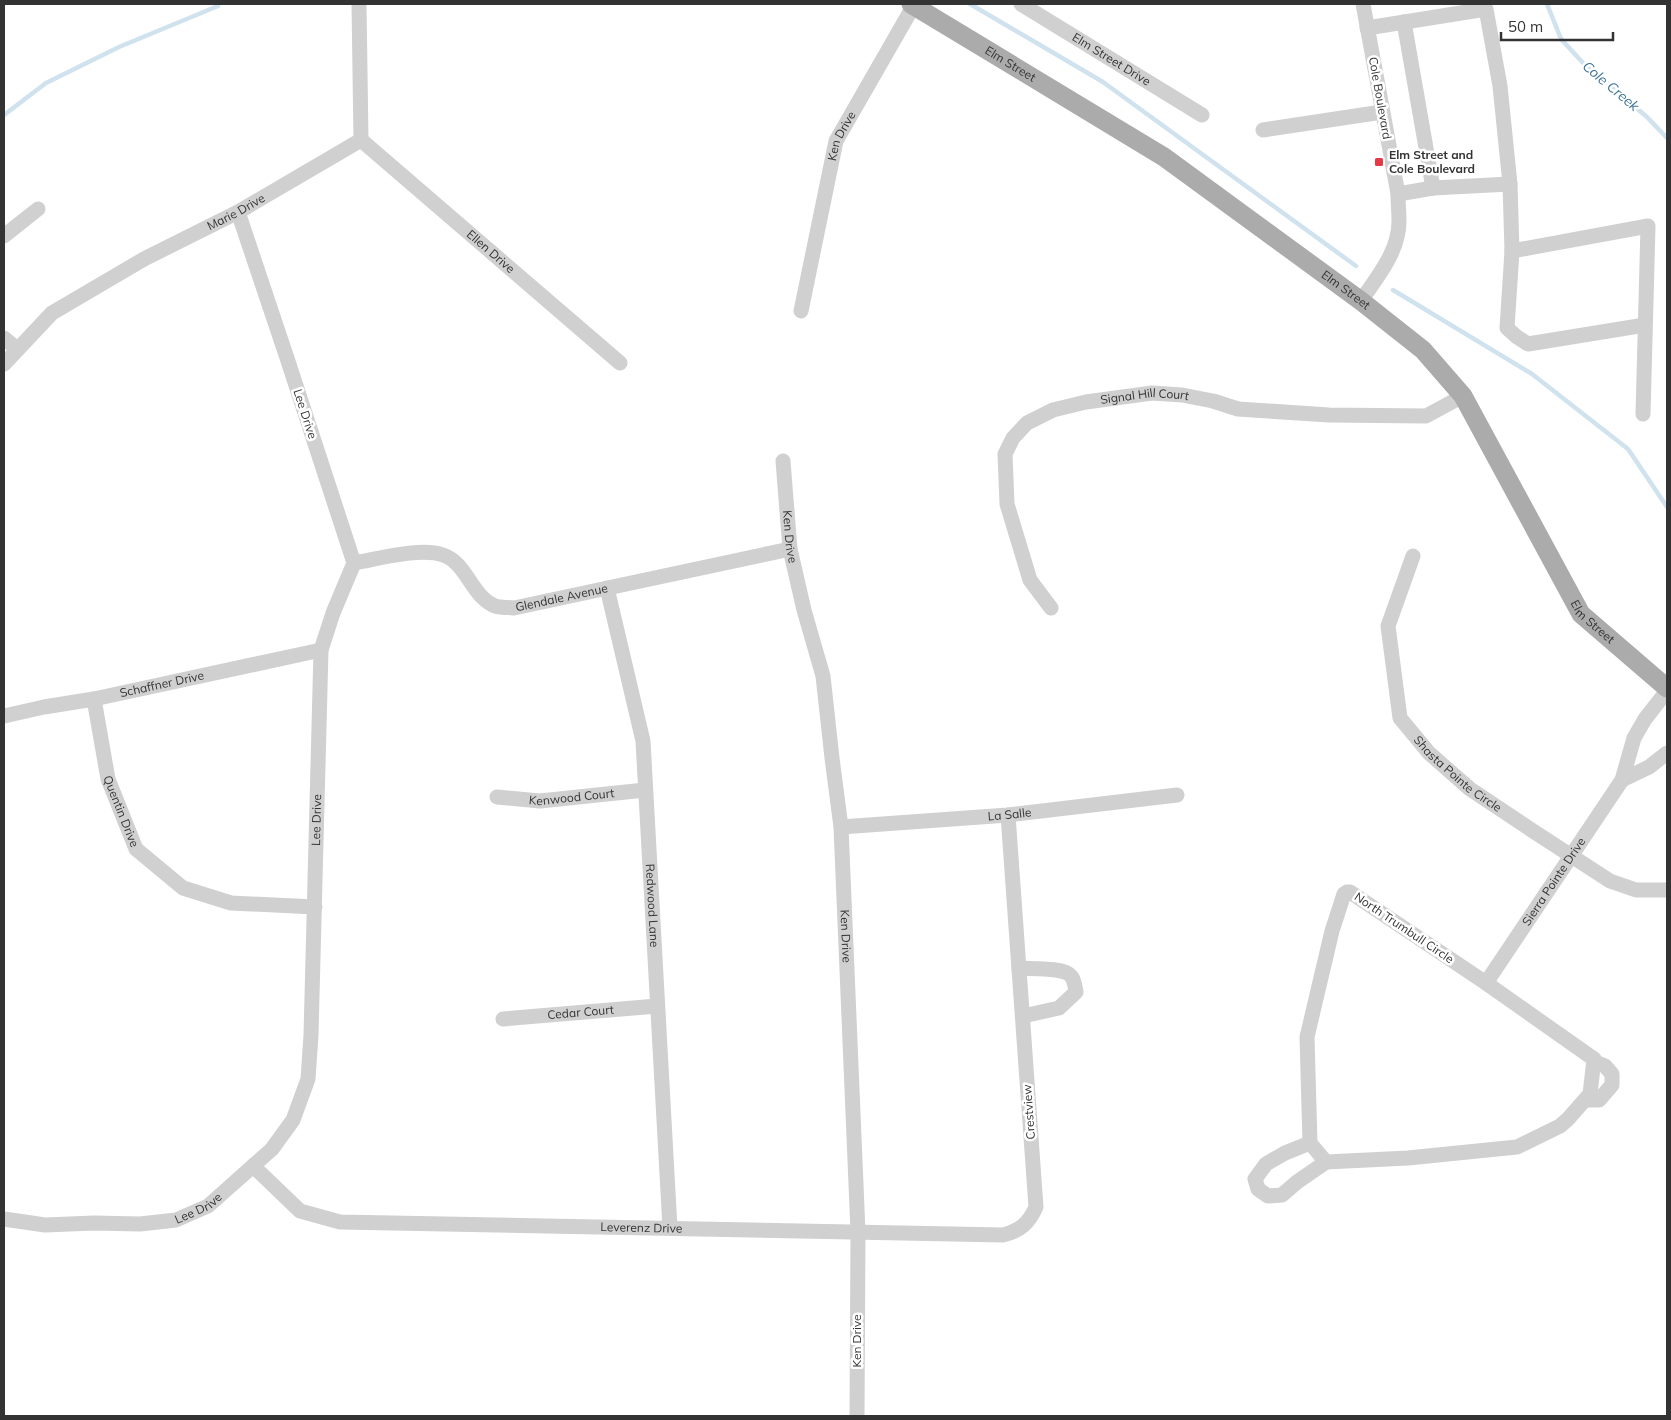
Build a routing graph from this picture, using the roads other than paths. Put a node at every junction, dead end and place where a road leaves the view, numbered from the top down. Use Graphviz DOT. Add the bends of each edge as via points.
graph roads {
  1 [pos="358,4"];
  2 [pos="913,4"];
  3 [pos="1021,4"];
  4 [pos="1363,4"];
  5 [pos="1404,22"];
  6 [pos="1367,28"];
  7 [pos="1382,112"];
  8 [pos="1202,115"];
  9 [pos="1263,130"];
  10 [pos="361,140"];
  11 [pos="1510,184"];
  12 [pos="1433,188"];
  13 [pos="1398,194"];
  14 [pos="38,209"];
  15 [pos="238,212"];
  16 [pos="4,236"];
  17 [pos="1512,252"];
  18 [pos="1361,301"];
  19 [pos="801,311"];
  20 [pos="1645,325"];
  21 [pos="4,338"];
  22 [pos="17,349"];
  23 [pos="620,363"];
  24 [pos="4,364"];
  25 [pos="1463,396"];
  26 [pos="1643,414"];
  27 [pos="783,461"];
  28 [pos="790,549"];
  29 [pos="1413,556"];
  30 [pos="354,564"];
  31 [pos="607,588"];
  32 [pos="1052,608"];
  33 [pos="321,650"];
  34 [pos="1667,690"];
  35 [pos="94,699"];
  36 [pos="4,716"];
  37 [pos="1667,753"];
  38 [pos="1622,780"];
  39 [pos="645,790"];
  40 [pos="1177,795"];
  41 [pos="497,797"];
  42 [pos="1008,815"];
  43 [pos="842,826"];
  44 [pos="1572,855"];
  45 [pos="1667,890"];
  46 [pos="315,907"];
  47 [pos="1019,968"];
  48 [pos="1486,983"];
  49 [pos="657,1006"];
  50 [pos="1023,1016"];
  51 [pos="503,1019"];
  52 [pos="1310,1143"];
  53 [pos="1326,1162"];
  54 [pos="253,1166"];
  55 [pos="1036,1207"];
  56 [pos="4,1219"];
  57 [pos="670,1228"];
  58 [pos="858,1232"];
  59 [pos="857,1416"];
  1 -- 10 [label="street"];
  2 -- 18 [label="main road, Elm Street" via="1164,157"];
  2 -- 19 [label="street, Ken Drive" via="836,141"];
  3 -- 8 [label="street, Elm Street Drive"];
  4 -- 6 [label="street, Cole Boulevard"];
  5 -- 6 [label="street"];
  5 -- 11 [label="street" via="1486,9 1500,86"];
  5 -- 12 [label="street"];
  6 -- 7 [label="street, Cole Boulevard"];
  7 -- 9 [label="street"];
  7 -- 13 [label="street, Cole Boulevard"];
  10 -- 15 [label="street, Marie Drive"];
  10 -- 23 [label="street, Ellen Drive"];
  11 -- 12 [label="street"];
  11 -- 17 [label="street"];
  12 -- 13 [label="street"];
  13 -- 18 [label="street, Cole Boulevard" via="1400,223 1397,240 1390,258"];
  14 -- 16 [label="street"];
  15 -- 22 [label="street, Marie Drive" via="144,259 52,313"];
  15 -- 30 [label="street, Lee Drive"];
  17 -- 20 [label="street" via="1507,328 1528,344"];
  17 -- 20 [label="street" via="1648,226"];
  18 -- 25 [label="main road, Elm Street" via="1423,350"];
  20 -- 26 [label="street"];
  21 -- 22 [label="street"];
  22 -- 24 [label="street, Marie Drive"];
  25 -- 32 [label="street, Signal Hill Court" via="1426,416 1238,409 1182,395 1152,393 1086,402 1053,410 1027,423 1005,454 1007,504 1030,580"];
  25 -- 34 [label="main road, Elm Street" via="1581,614"];
  27 -- 28 [label="street, Ken Drive"];
  28 -- 31 [label="street, Glendale Avenue"];
  28 -- 43 [label="street, Ken Drive" via="823,676"];
  29 -- 44 [label="street, Shasta Pointe Circle" via="1388,626 1400,718 1429,753 1470,789"];
  30 -- 31 [label="street, Glendale Avenue" via="408,553 444,555 457,564 481,597 495,606 514,608"];
  30 -- 33 [label="street, Lee Drive"];
  31 -- 39 [label="street, Redwood Lane" via="643,741"];
  33 -- 35 [label="street, Schaffner Drive"];
  33 -- 46 [label="street, Lee Drive"];
  34 -- 38 [label="street, Sierra Pointe Drive" via="1634,738"];
  35 -- 36 [label="street, Schaffner Drive"];
  35 -- 46 [label="street, Quentin Drive" via="108,779 136,849 184,888 231,902"];
  37 -- 38 [label="street" via="1649,767"];
  38 -- 44 [label="street, Sierra Pointe Drive"];
  39 -- 41 [label="street, Kenwood Court" via="540,801"];
  39 -- 49 [label="street, Redwood Lane"];
  40 -- 42 [label="street, La Salle"];
  42 -- 43 [label="street, La Salle"];
  42 -- 47 [label="street, Crestview"];
  43 -- 58 [label="street, Ken Drive"];
  44 -- 45 [label="street, Shasta Pointe Circle" via="1610,881 1636,890"];
  44 -- 48 [label="street, Sierra Pointe Drive"];
  46 -- 54 [label="street, Lee Drive" via="308,1079 293,1120 272,1149"];
  47 -- 50 [label="street, Crestview"];
  47 -- 50 [label="street" via="1063,971 1071,976 1076,992 1059,1008"];
  48 -- 52 [label="street, North Trumbull Circle" via="1350,892 1344,894 1307,1038"];
  48 -- 53 [label="street, North Trumbull Circle" via="1594,1059 1590,1094 1568,1119 1517,1147"];
  49 -- 51 [label="street, Cedar Court"];
  49 -- 57 [label="street, Redwood Lane"];
  50 -- 55 [label="street, Crestview"];
  52 -- 53 [label="street"];
  52 -- 53 [label="street" via="1266,1164 1255,1179 1258,1189 1268,1196 1282,1195"];
  54 -- 56 [label="street, Lee Drive" via="208,1206 176,1220 140,1224 45,1224"];
  54 -- 57 [label="street, Leverenz Drive" via="300,1211 340,1222"];
  55 -- 58 [label="street, Leverenz Drive" via="1031,1219 1022,1227 1003,1235"];
  57 -- 58 [label="street, Leverenz Drive"];
  58 -- 59 [label="street, Ken Drive"];
}
